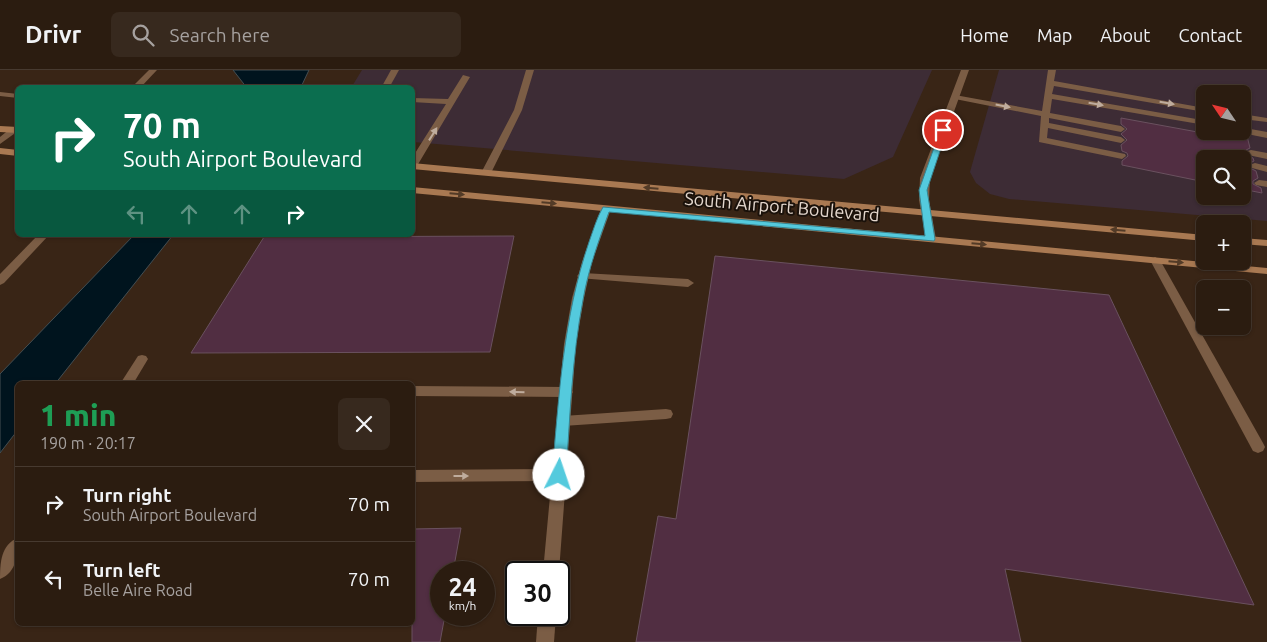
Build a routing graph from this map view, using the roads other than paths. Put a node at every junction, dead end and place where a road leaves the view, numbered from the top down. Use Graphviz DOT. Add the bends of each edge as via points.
graph roads {
  1 [pos="153,70"];
  2 [pos="395,70"];
  3 [pos="530,70"];
  4 [pos="965,70"];
  5 [pos="1052,70"];
  6 [pos="466,77"];
  7 [pos="1050,83"];
  8 [pos="138,85"];
  9 [pos="387,85"];
  10 [pos="0,94"];
  11 [pos="15,96"];
  12 [pos="1048,96"];
  13 [pos="955,97"];
  14 [pos="415,100"];
  15 [pos="452,102"];
  16 [pos="1196,108"];
  17 [pos="1046,114"];
  18 [pos="1251,117"];
  19 [pos="1267,120"];
  20 [pos="1196,122"];
  21 [pos="1044,126"];
  22 [pos="0,129"];
  23 [pos="1121,129"];
  24 [pos="15,130"];
  25 [pos="15,131"];
  26 [pos="1251,132"];
  27 [pos="1267,135"];
  28 [pos="1121,140"];
  29 [pos="0,141"];
  30 [pos="0,152"];
  31 [pos="15,153"];
  32 [pos="1251,153"];
  33 [pos="1122,156"];
  34 [pos="1267,156"];
  35 [pos="415,161"];
  36 [pos="415,166"];
  37 [pos="1255,166"];
  38 [pos="1267,168"];
  39 [pos="486,173"];
  40 [pos="415,190"];
  41 [pos="606,208"];
  42 [pos="926,212"];
  43 [pos="42,237"];
  44 [pos="1196,237"];
  45 [pos="931,239"];
  46 [pos="1251,242"];
  47 [pos="1267,243"];
  48 [pos="1154,260"];
  49 [pos="1267,271"];
  50 [pos="584,276"];
  51 [pos="0,281"];
  52 [pos="688,283"];
  53 [pos="142,360"];
  54 [pos="128,381"];
  55 [pos="415,391"];
  56 [pos="566,392"];
  57 [pos="666,414"];
  58 [pos="563,421"];
  59 [pos="1258,447"];
  60 [pos="559,475"];
  61 [pos="415,476"];
  62 [pos="15,549"];
  63 [pos="552,561"];
  64 [pos="0,571"];
  65 [pos="547,626"];
  66 [pos="545,642"];
  1 -- 8 [label="street"];
  2 -- 9 [label="street"];
  3 -- 39 [label="street" via="518,110"];
  4 -- 13 [label="street"];
  5 -- 7 [label="street"];
  6 -- 15 [label="street"];
  7 -- 12 [label="street"];
  7 -- 16 [label="street, one-way"];
  10 -- 11 [label="street"];
  12 -- 17 [label="street"];
  12 -- 20 [label="street, one-way"];
  13 -- 17 [label="street, one-way"];
  13 -- 42 [label="street" via="925,178"];
  14 -- 15 [label="street"];
  35 -- 15 [label="street, one-way"];
  17 -- 21 [label="street"];
  17 -- 23 [label="street"];
  18 -- 19 [label="street"];
  21 -- 28 [label="street"];
  21 -- 33 [label="street" via="1042,140"];
  22 -- 24 [label="street"];
  25 -- 29 [label="street"];
  26 -- 27 [label="street"];
  30 -- 31 [label="street"];
  32 -- 34 [label="street"];
  36 -- 39 [label="street, South Airport Boulevard"];
  37 -- 38 [label="street"];
  42 -- 39 [label="street, South Airport Boulevard, one-way"];
  40 -- 41 [label="street, South Airport Boulevard, one-way"];
  41 -- 45 [label="street, South Airport Boulevard"];
  41 -- 50 [label="street"];
  44 -- 42 [label="street, South Airport Boulevard, one-way"];
  42 -- 45 [label="street"];
  43 -- 51 [label="street"];
  45 -- 48 [label="street, South Airport Boulevard, one-way"];
  46 -- 47 [label="street"];
  48 -- 49 [label="street, South Airport Boulevard, one-way"];
  48 -- 59 [label="street"];
  50 -- 52 [label="street"];
  50 -- 56 [label="street" via="570,344"];
  53 -- 54 [label="street"];
  56 -- 55 [label="street, one-way"];
  56 -- 58 [label="street"];
  57 -- 58 [label="street"];
  58 -- 60 [label="street"];
  61 -- 60 [label="street, one-way"];
  60 -- 63 [label="street"];
  62 -- 64 [label="street"];
  65 -- 66 [label="street"];
}
